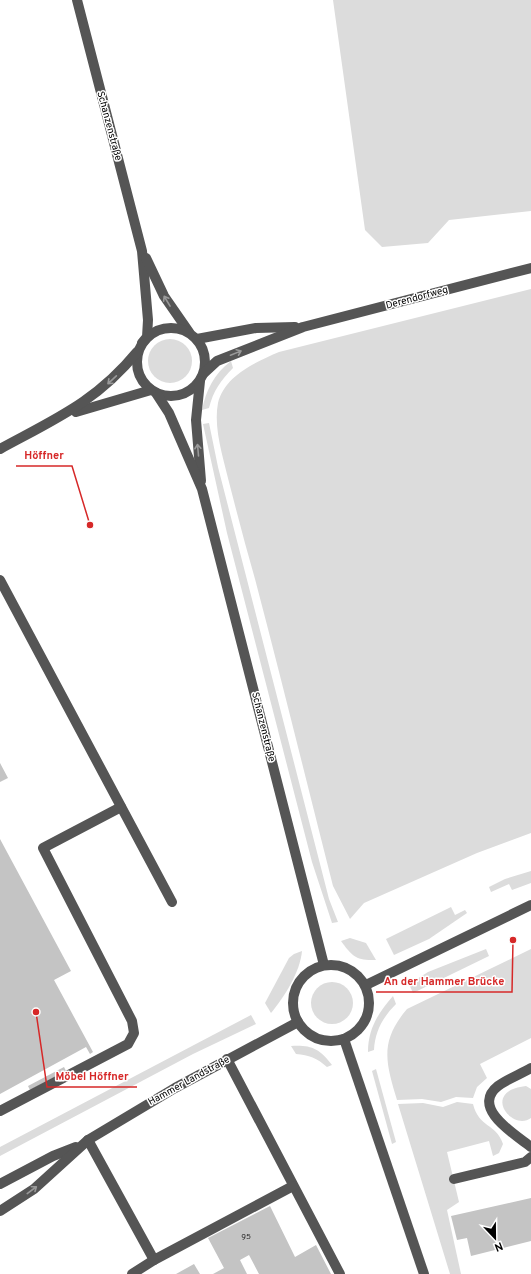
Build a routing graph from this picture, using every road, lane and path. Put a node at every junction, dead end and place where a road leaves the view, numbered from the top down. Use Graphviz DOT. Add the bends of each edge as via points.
graph roads {
  1 [pos="77,0"];
  2 [pos="142,251"];
  3 [pos="531,268"];
  4 [pos="303,327"];
  5 [pos="193,336"];
  6 [pos="140,347"];
  7 [pos="202,377"];
  8 [pos="154,392"];
  9 [pos="62,416"];
  10 [pos="0,449"];
  11 [pos="202,489"];
  12 [pos="0,580"];
  13 [pos="121,806"];
  14 [pos="172,902"];
  15 [pos="531,905"];
  16 [pos="324,965"];
  17 [pos="366,985"];
  18 [pos="298,1022"];
  19 [pos="344,1039"];
  20 [pos="227,1059"];
  21 [pos="531,1068"];
  22 [pos="0,1112"];
  23 [pos="85,1143"];
  24 [pos="531,1147"];
  25 [pos="531,1157"];
  26 [pos="454,1179"];
  27 [pos="0,1184"];
  28 [pos="292,1186"];
  29 [pos="0,1211"];
  30 [pos="154,1260"];
  31 [pos="132,1274"];
  32 [pos="340,1274"];
  33 [pos="424,1274"];
  1 -- 2 [label="street, Schanzenstraße"];
  5 -- 2 [label="street, Schanzenstraße, one-way" via="164,296"];
  2 -- 6 [label="street, Schanzenstraße" via="148,320 147,337"];
  3 -- 4 [label="street, Derendorfweg"];
  4 -- 5 [label="street, Derendorfweg" via="256,328"];
  7 -- 4 [label="street, Derendorfweg, one-way" via="217,361"];
  5 -- 6 [label="street" via="173,327 164,328 155,331"];
  5 -- 7 [label="street, Schanzenstraße" via="205,355"];
  6 -- 8 [label="street, Schanzenstraße" via="136,360 140,377"];
  6 -- 9 [label="street, one-way" via="112,381 80,406"];
  7 -- 8 [label="street" via="185,394 166,396"];
  11 -- 7 [label="street, Schanzenstraße, one-way" via="196,420"];
  8 -- 9 [label="street"];
  8 -- 11 [label="street, Schanzenstraße" via="169,413"];
  9 -- 10 [label="street"];
  11 -- 16 [label="street, Schanzenstraße"];
  12 -- 13 [label="street"];
  13 -- 14 [label="street"];
  13 -- 22 [label="street" via="43,848 132,1020 134,1033 128,1044"];
  15 -- 17 [label="street"];
  16 -- 17 [label="street" via="348,968 356,972"];
  16 -- 18 [label="street" via="307,973 296,987 293,1005"];
  17 -- 19 [label="street" via="370,995 367,1017 362,1027"];
  18 -- 19 [label="street" via="310,1035 318,1039"];
  18 -- 20 [label="street, Hammer Landstraße"];
  19 -- 33 [label="street"];
  20 -- 23 [label="street, Hammer Landstraße"];
  20 -- 28 [label="street"];
  21 -- 24 [label="street" via="498,1086 490,1101 494,1117"];
  23 -- 27 [label="street, Hammer Landstraße" via="53,1156"];
  29 -- 23 [label="street, Hammer Landstraße, one-way" via="34,1189"];
  23 -- 30 [label="street"];
  25 -- 26 [label="street" via="524,1162"];
  28 -- 30 [label="street"];
  28 -- 32 [label="street"];
  30 -- 31 [label="street"];
}
